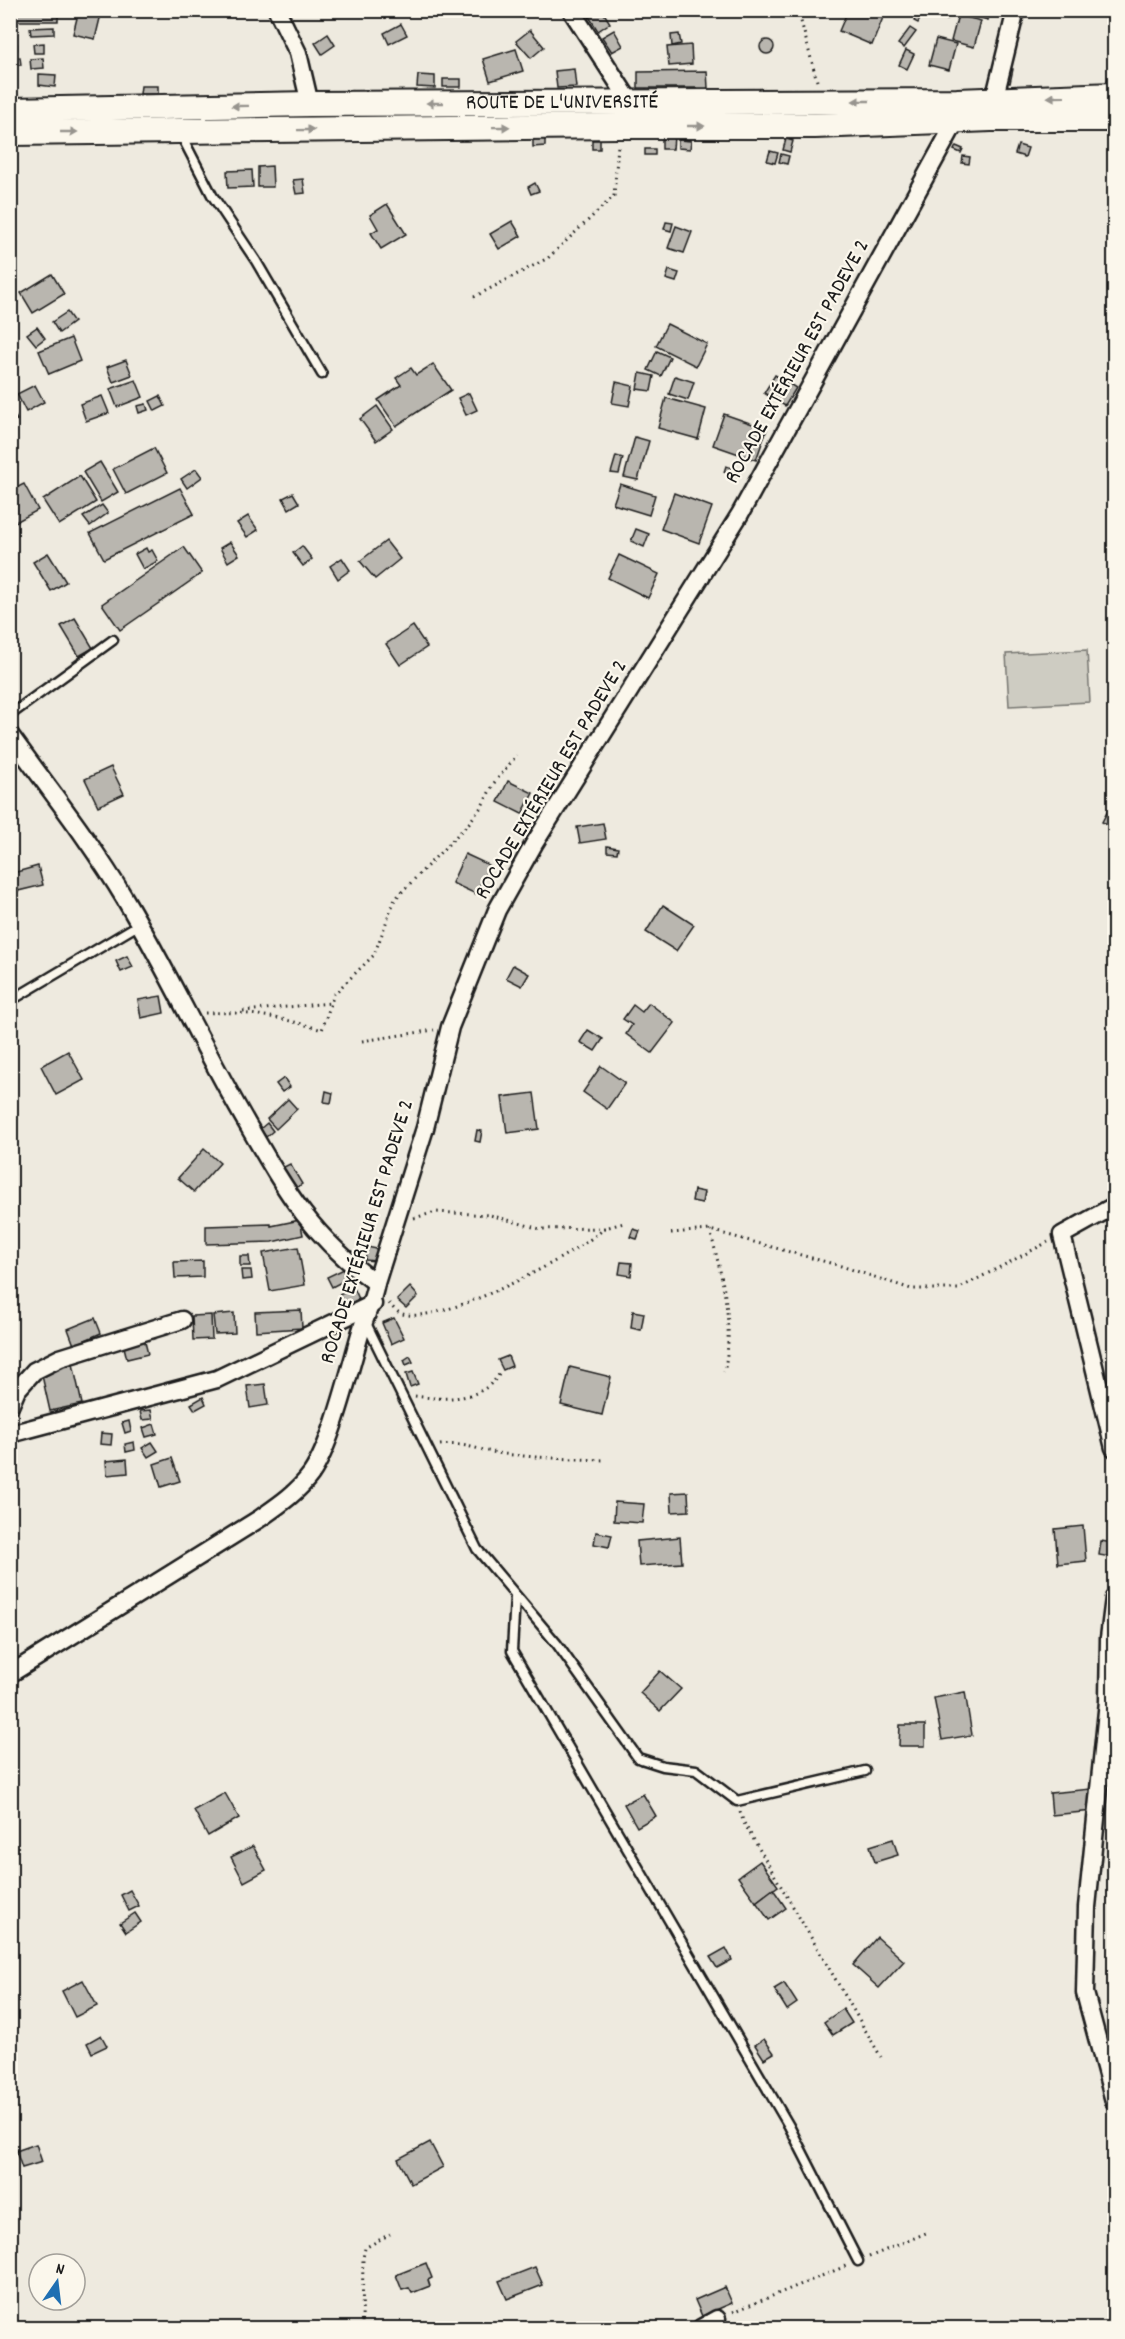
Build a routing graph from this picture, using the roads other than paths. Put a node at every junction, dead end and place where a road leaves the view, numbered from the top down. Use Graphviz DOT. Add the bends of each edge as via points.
graph roads {
  1 [pos="277,10"];
  2 [pos="571,10"];
  3 [pos="1016,10"];
  4 [pos="1114,94"];
  5 [pos="994,100"];
  6 [pos="631,102"];
  7 [pos="310,104"];
  8 [pos="10,110"];
  9 [pos="1114,119"];
  10 [pos="956,121"];
  11 [pos="180,132"];
  12 [pos="10,133"];
  13 [pos="322,374"];
  14 [pos="112,640"];
  15 [pos="10,715"];
  16 [pos="10,735"];
  17 [pos="138,925"];
  18 [pos="10,1001"];
  19 [pos="1114,1206"];
  20 [pos="376,1283"];
  21 [pos="373,1304"];
  22 [pos="365,1319"];
  23 [pos="182,1320"];
  24 [pos="10,1406"];
  25 [pos="10,1434"];
  26 [pos="1114,1448"];
  27 [pos="515,1597"];
  28 [pos="1114,1598"];
  29 [pos="10,1674"];
  30 [pos="866,1771"];
  31 [pos="1114,2101"];
  32 [pos="858,2261"];
  33 [pos="717,2319"];
  34 [pos="701,2328"];
  1 -- 7 [label="street" via="298,53"];
  2 -- 6 [label="street"];
  3 -- 5 [label="street"];
  4 -- 5 [label="main road, ROUTE DE L'UNIVERSITÉ, one-way"];
  5 -- 6 [label="main road, ROUTE DE L'UNIVERSITÉ, one-way"];
  6 -- 7 [label="main road, ROUTE DE L'UNIVERSITÉ, one-way"];
  7 -- 8 [label="main road, ROUTE DE L'UNIVERSITÉ, one-way"];
  9 -- 10 [label="main road, ROUTE DE L'UNIVERSITÉ"];
  11 -- 10 [label="main road, ROUTE DE L'UNIVERSITÉ, one-way"];
  10 -- 20 [label="street, ROCADE EXTÉRIEUR EST PADEVE 2" via="740,514 534,844 498,910 450,1027 425,1128"];
  12 -- 11 [label="main road, ROUTE DE L'UNIVERSITÉ, one-way"];
  11 -- 13 [label="lane" via="212,195"];
  14 -- 15 [label="lane"];
  16 -- 17 [label="street" via="125,899"];
  17 -- 18 [label="lane"];
  17 -- 20 [label="street" via="287,1192 314,1229 344,1260"];
  19 -- 26 [label="street" via="1062,1235"];
  20 -- 21 [label="street, ROCADE EXTÉRIEUR EST PADEVE 2"];
  21 -- 22 [label="street, ROCADE EXTÉRIEUR EST PADEVE 2"];
  21 -- 25 [label="street" via="217,1378"];
  22 -- 27 [label="lane" via="477,1550"];
  22 -- 29 [label="street, ROCADE EXTÉRIEUR EST PADEVE 2" via="326,1441 313,1471 298,1491"];
  23 -- 24 [label="street" via="60,1358 34,1371 17,1390"];
  27 -- 30 [label="lane" via="557,1644 638,1758 696,1770 736,1802"];
  27 -- 32 [label="lane" via="512,1651 789,2126"];
  28 -- 31 [label="street" via="1087,1907 1085,1993"];
  33 -- 34 [label="street"];
}
